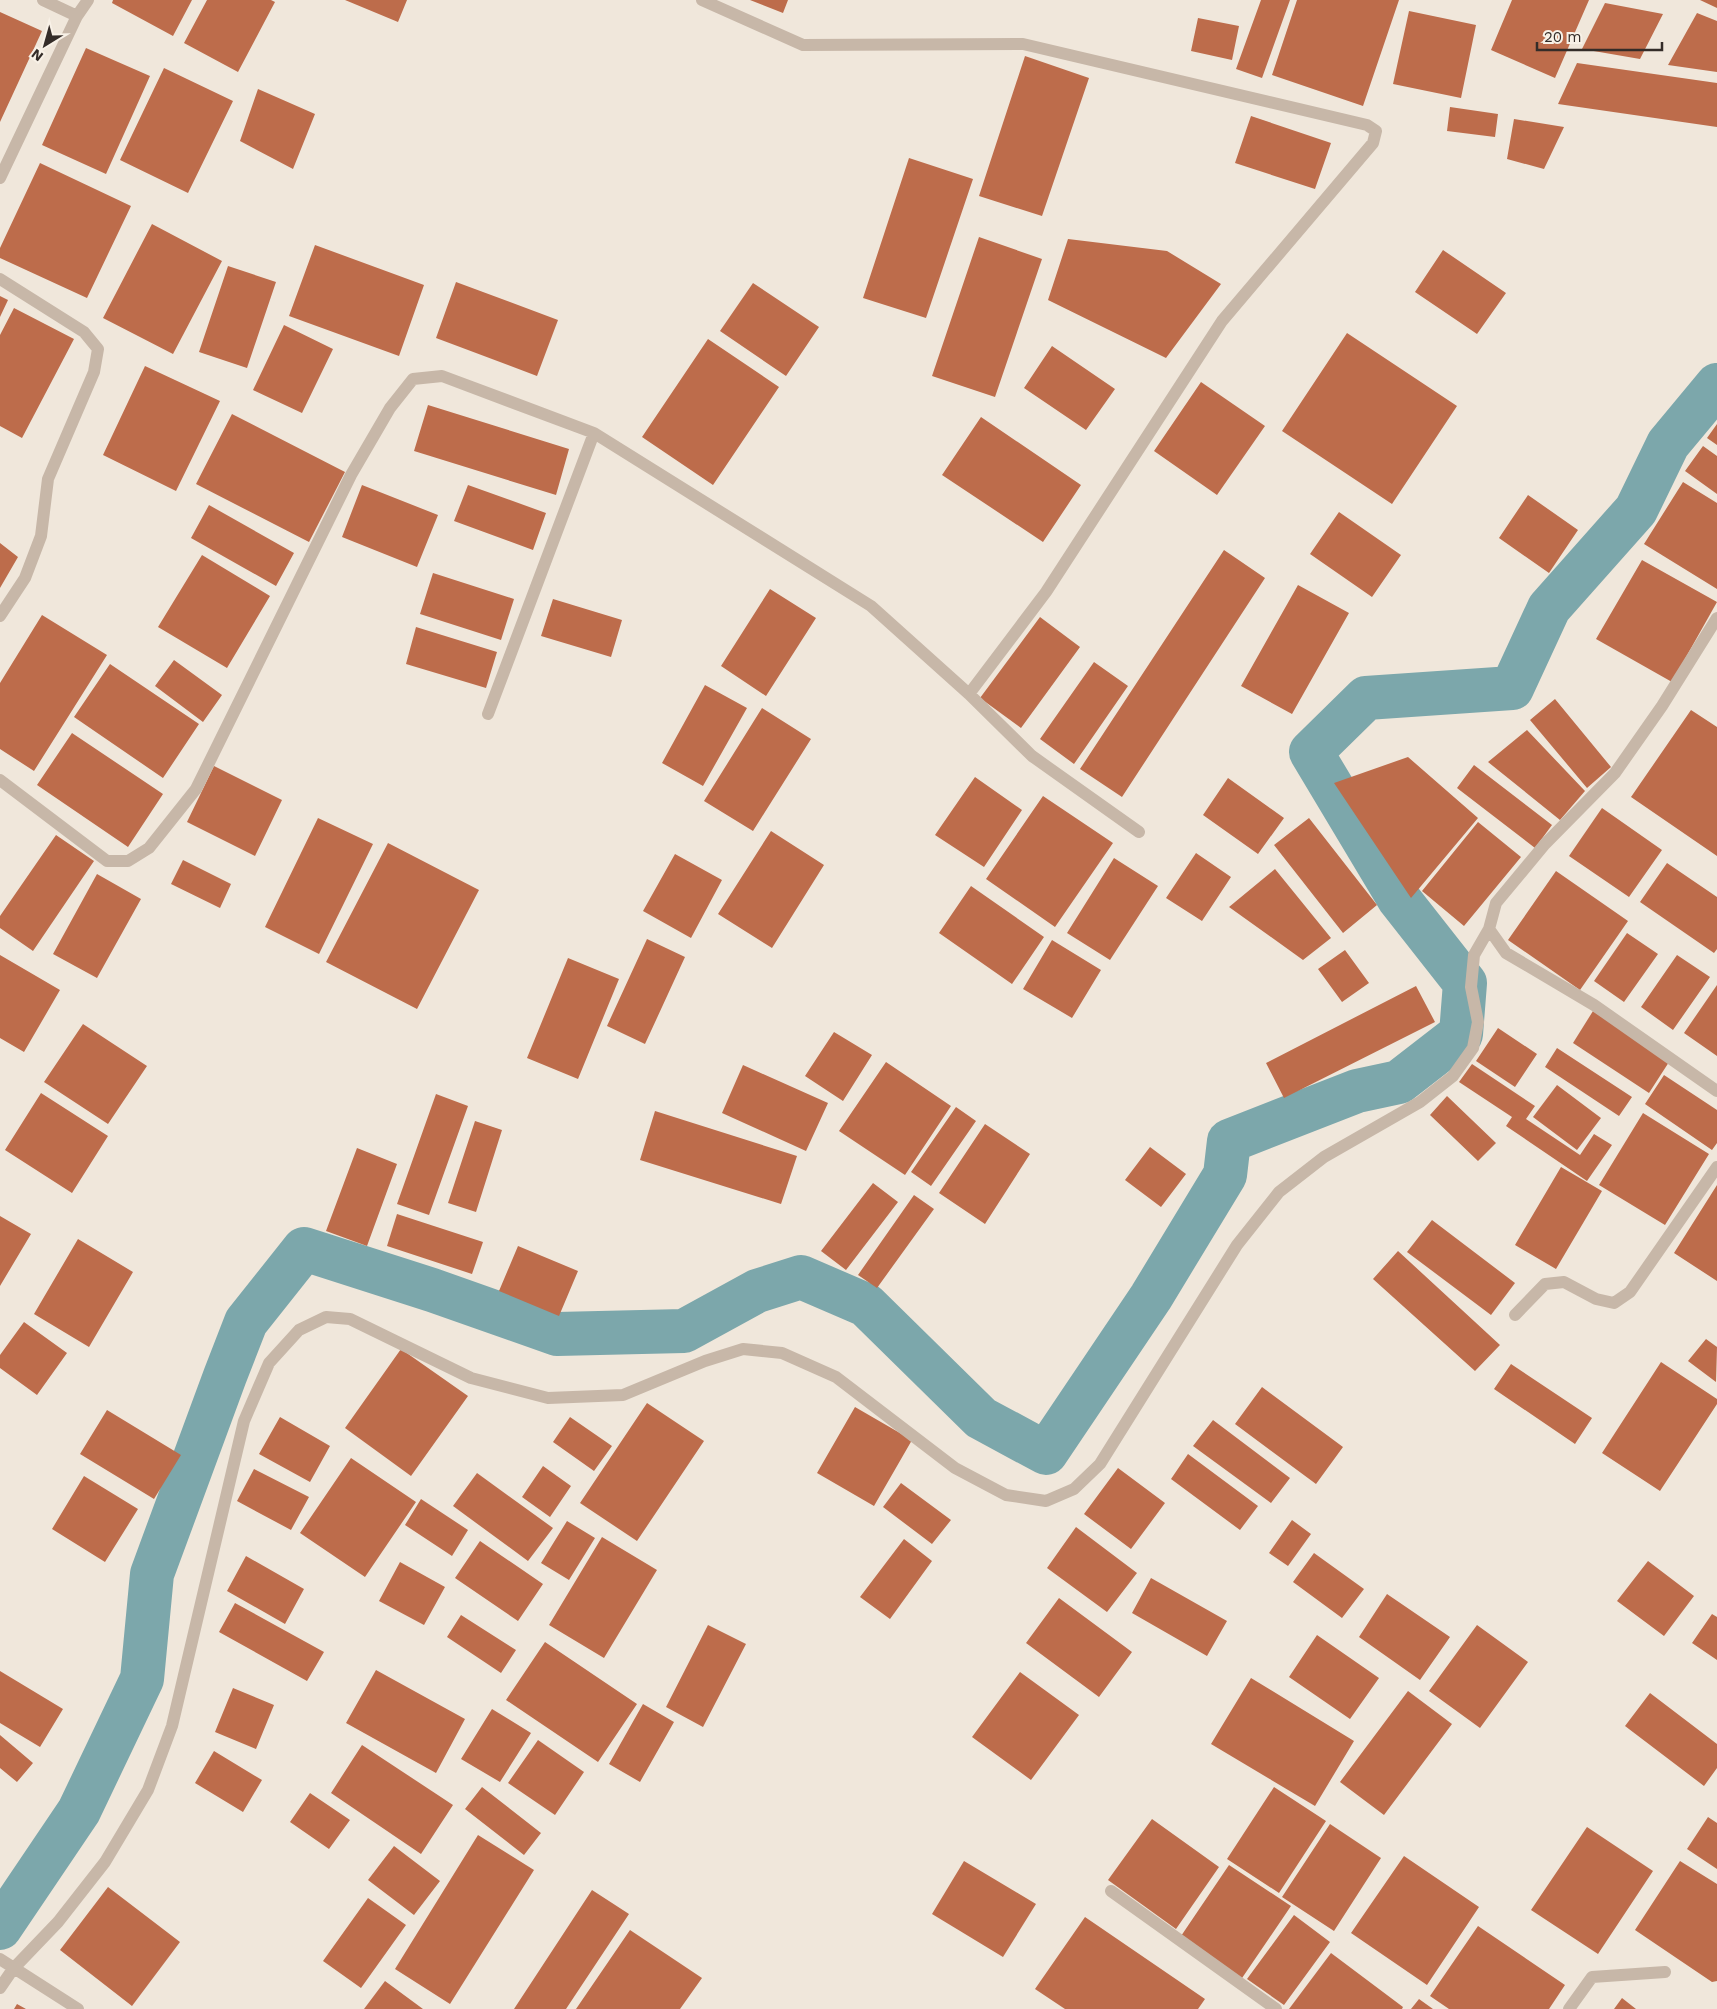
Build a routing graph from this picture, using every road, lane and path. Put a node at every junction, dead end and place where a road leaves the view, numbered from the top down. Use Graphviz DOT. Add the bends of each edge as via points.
graph roads {
  1 [pos="43,0"];
  2 [pos="88,0"];
  3 [pos="702,0"];
  4 [pos="77,16"];
  5 [pos="0,178"];
  6 [pos="0,279"];
  7 [pos="594,433"];
  8 [pos="0,616"];
  9 [pos="1717,618"];
  10 [pos="969,694"];
  11 [pos="488,714"];
  12 [pos="0,780"];
  13 [pos="1139,832"];
  14 [pos="1489,929"];
  15 [pos="1717,1091"];
  16 [pos="1717,1167"];
  17 [pos="1515,1315"];
  18 [pos="1111,1891"];
  19 [pos="0,1959"];
  20 [pos="13,1969"];
  21 [pos="1665,1972"];
  22 [pos="0,1988"];
  23 [pos="78,2009"];
  24 [pos="1276,2009"];
  25 [pos="1569,2009"];
  1 -- 4 [label="street"];
  2 -- 4 [label="street"];
  3 -- 10 [label="street" via="803,45 1023,44 1367,125 1376,131 1373,143 1222,321 1046,592"];
  4 -- 5 [label="street"];
  6 -- 8 [label="street" via="84,332 98,349 94,372 48,479 41,536 24,578"];
  7 -- 10 [label="street" via="871,606"];
  7 -- 11 [label="street"];
  7 -- 12 [label="street" via="442,376 413,379 390,408 351,476 196,789 149,848 128,861 107,861"];
  9 -- 14 [label="street" via="1615,773 1545,844 1496,904"];
  10 -- 13 [label="street" via="1032,756"];
  14 -- 15 [label="street" via="1506,953 1594,1006"];
  14 -- 20 [label="street" via="1474,955 1471,987 1478,1022 1473,1048 1453,1076 1420,1102 1324,1157 1279,1192 1237,1245 1100,1464 1074,1489 1046,1501 1006,1495 955,1468 836,1377 782,1353 743,1349 622,1395 548,1398 471,1378 350,1319 326,1317 299,1330 269,1363 244,1421 172,1726 148,1790 105,1862 58,1922"];
  16 -- 17 [label="street" via="1630,1292 1614,1303 1596,1299 1564,1282 1545,1284"];
  18 -- 24 [label="street"];
  19 -- 20 [label="street"];
  20 -- 22 [label="street"];
  20 -- 23 [label="street"];
  21 -- 25 [label="street" via="1592,1977"];
}
